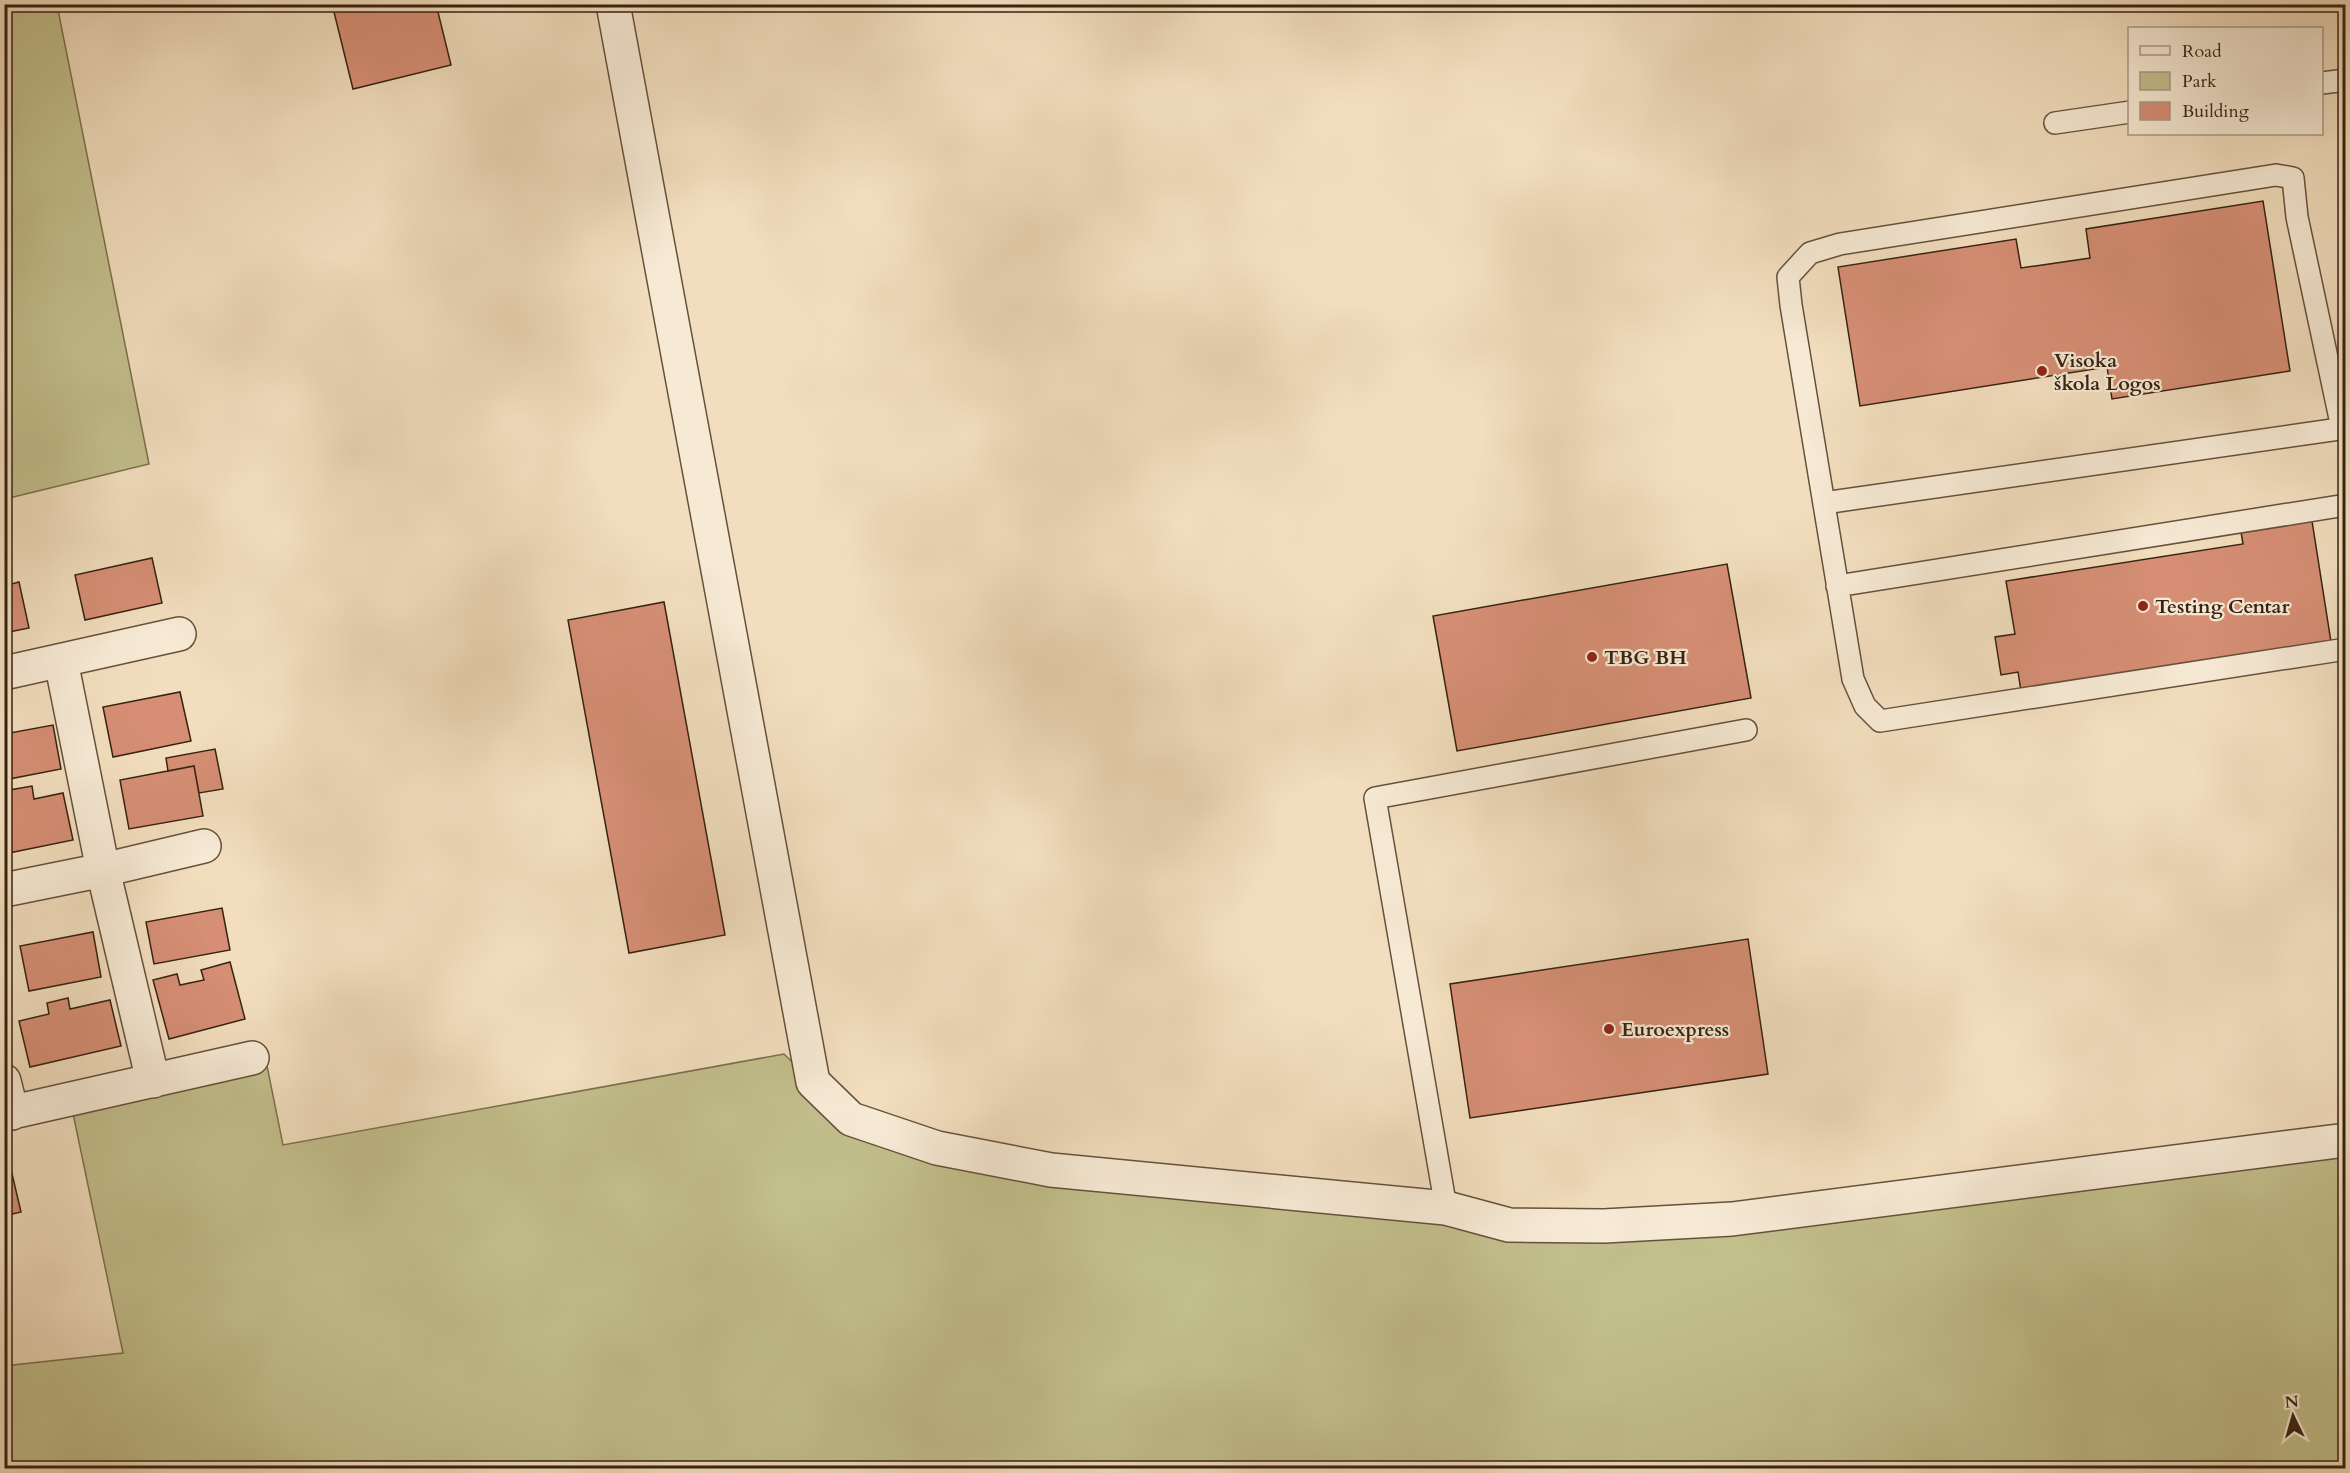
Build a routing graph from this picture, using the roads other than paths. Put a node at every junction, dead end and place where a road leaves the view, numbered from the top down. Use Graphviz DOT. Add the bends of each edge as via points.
graph roads {
  1 [pos="613,4"];
  2 [pos="2346,80"];
  3 [pos="2323,84"];
  4 [pos="2128,112"];
  5 [pos="2055,123"];
  6 [pos="2344,428"];
  7 [pos="1824,503"];
  8 [pos="2346,505"];
  9 [pos="1838,586"];
  10 [pos="178,634"];
  11 [pos="2346,649"];
  12 [pos="61,661"];
  13 [pos="4,673"];
  14 [pos="1746,730"];
  15 [pos="204,846"];
  16 [pos="103,870"];
  17 [pos="4,890"];
  18 [pos="252,1058"];
  19 [pos="4,1081"];
  20 [pos="153,1081"];
  21 [pos="8,1113"];
  22 [pos="2346,1140"];
  23 [pos="1446,1208"];
  1 -- 23 [label="street" via="813,1082 851,1119 937,1148 1052,1170"];
  2 -- 3 [label="lane"];
  4 -- 5 [label="lane"];
  6 -- 7 [label="lane"];
  6 -- 7 [label="lane" via="2297,217 2293,178 2276,175 1840,244 1810,253 1788,277"];
  7 -- 9 [label="lane"];
  8 -- 9 [label="lane"];
  9 -- 11 [label="lane" via="1853,679 1865,706 1880,721"];
  10 -- 12 [label="street"];
  12 -- 13 [label="street"];
  12 -- 16 [label="street"];
  14 -- 23 [label="lane" via="1375,798"];
  15 -- 16 [label="street"];
  16 -- 17 [label="street"];
  16 -- 20 [label="street"];
  18 -- 20 [label="street"];
  19 -- 21 [label="street"];
  20 -- 21 [label="street"];
  22 -- 23 [label="street" via="1732,1219 1604,1226 1509,1225"];
}
